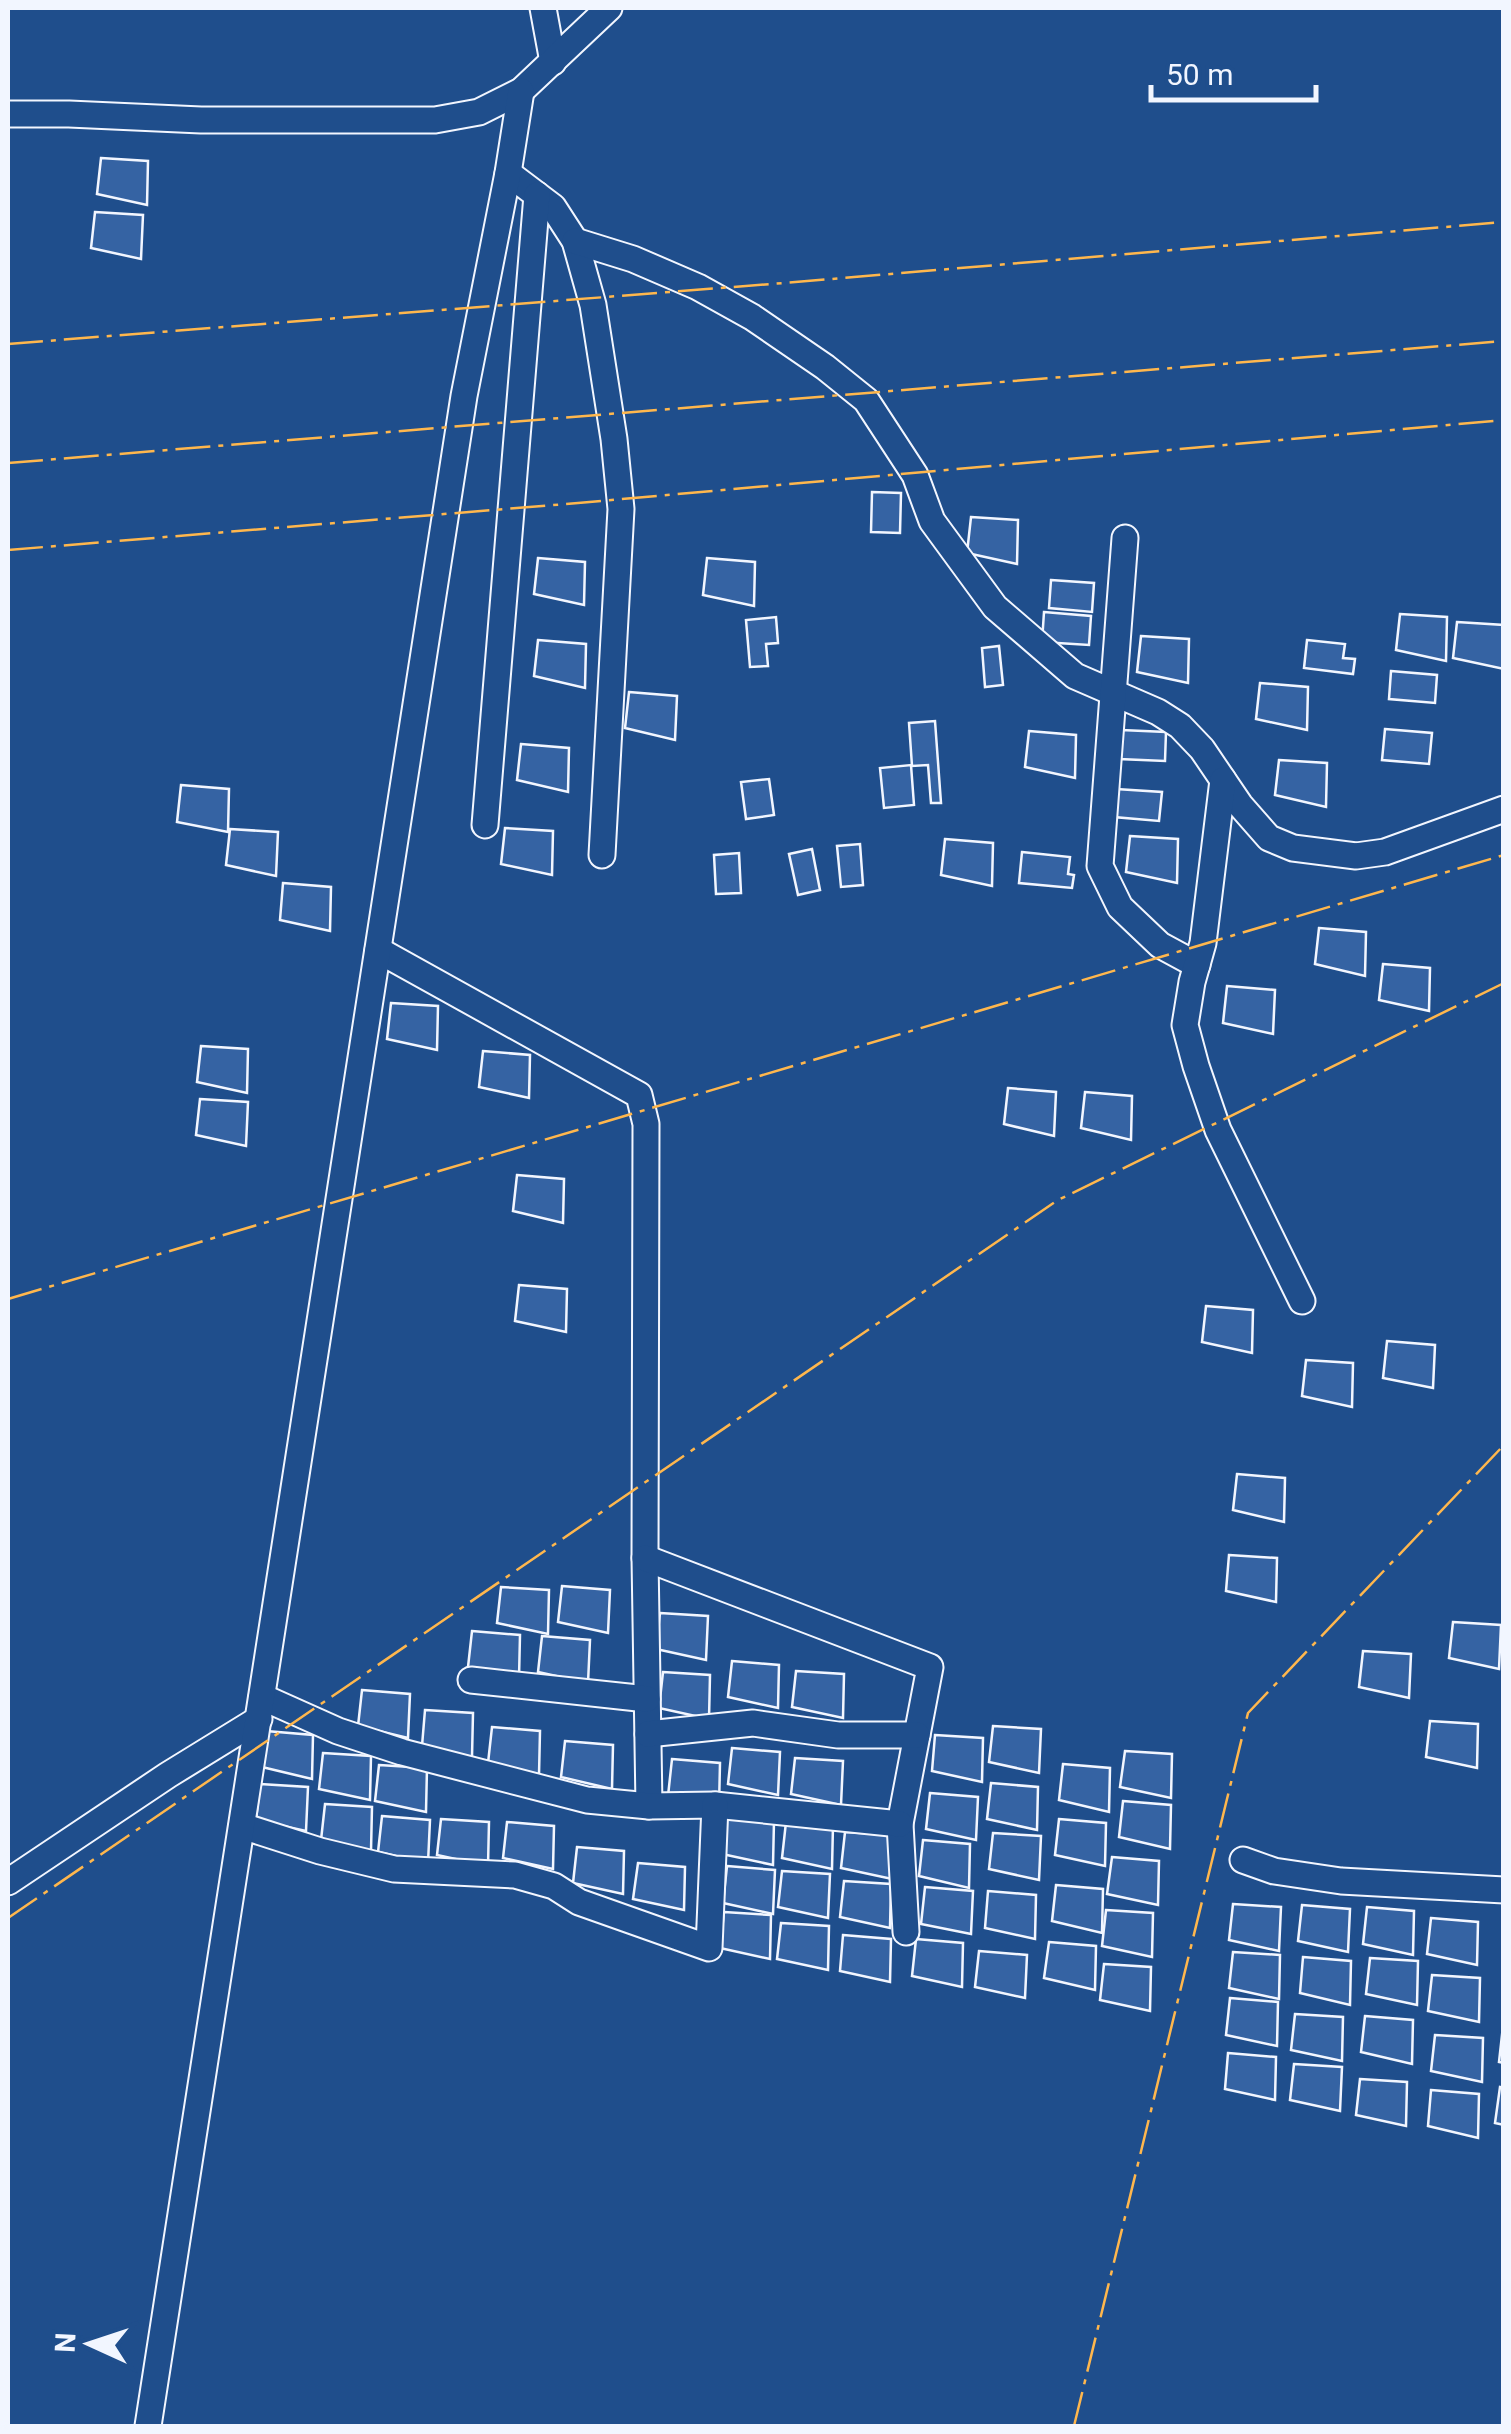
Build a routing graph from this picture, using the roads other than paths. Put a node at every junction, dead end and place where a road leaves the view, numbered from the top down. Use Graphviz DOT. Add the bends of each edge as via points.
graph roads {
  1 [pos="542,8"];
  2 [pos="609,8"];
  3 [pos="553,62"];
  4 [pos="521,91"];
  5 [pos="8,114"];
  6 [pos="508,173"];
  7 [pos="537,195"];
  8 [pos="575,241"];
  9 [pos="1125,538"];
  10 [pos="1113,692"];
  11 [pos="1223,780"];
  12 [pos="1504,810"];
  13 [pos="484,825"];
  14 [pos="602,855"];
  15 [pos="378,950"];
  16 [pos="1197,965"];
  17 [pos="1302,1302"];
  18 [pos="645,1558"];
  19 [pos="472,1680"];
  20 [pos="647,1699"];
  21 [pos="261,1708"];
  22 [pos="648,1734"];
  23 [pos="917,1735"];
  24 [pos="715,1804"];
  25 [pos="650,1806"];
  26 [pos="900,1824"];
  27 [pos="242,1826"];
  28 [pos="1243,1860"];
  29 [pos="8,1882"];
  30 [pos="1504,1890"];
  31 [pos="906,1932"];
  32 [pos="148,2426"];
  1 -- 3 [label="street"];
  2 -- 3 [label="street"];
  3 -- 4 [label="street"];
  4 -- 5 [label="street" via="479,112 435,120"];
  4 -- 6 [label="street"];
  6 -- 7 [label="street"];
  6 -- 15 [label="street" via="464,396"];
  7 -- 8 [label="street"];
  7 -- 13 [label="street"];
  8 -- 10 [label="street" via="698,287 866,400 915,475 932,521 995,607 1076,676"];
  8 -- 14 [label="street" via="604,368 621,509"];
  9 -- 10 [label="street"];
  10 -- 11 [label="street" via="1180,726"];
  10 -- 16 [label="street" via="1100,866 1120,907 1160,944"];
  11 -- 12 [label="street" via="1269,838 1356,856"];
  11 -- 16 [label="street"];
  15 -- 18 [label="street" via="639,1094 646,1124"];
  15 -- 21 [label="street"];
  16 -- 17 [label="street" via="1186,1025 1196,1066 1218,1130"];
  18 -- 20 [label="street"];
  18 -- 23 [label="street" via="930,1667"];
  19 -- 20 [label="street"];
  20 -- 22 [label="street"];
  21 -- 25 [label="street" via="587,1800"];
  21 -- 27 [label="street"];
  21 -- 29 [label="street"];
  22 -- 23 [label="street" via="753,1722 838,1735"];
  22 -- 25 [label="street"];
  23 -- 26 [label="street"];
  24 -- 25 [label="street"];
  24 -- 26 [label="street"];
  24 -- 27 [label="street" via="709,1948 515,1875 394,1869"];
  26 -- 31 [label="street"];
  27 -- 32 [label="street"];
  28 -- 30 [label="street" via="1341,1881"];
}
